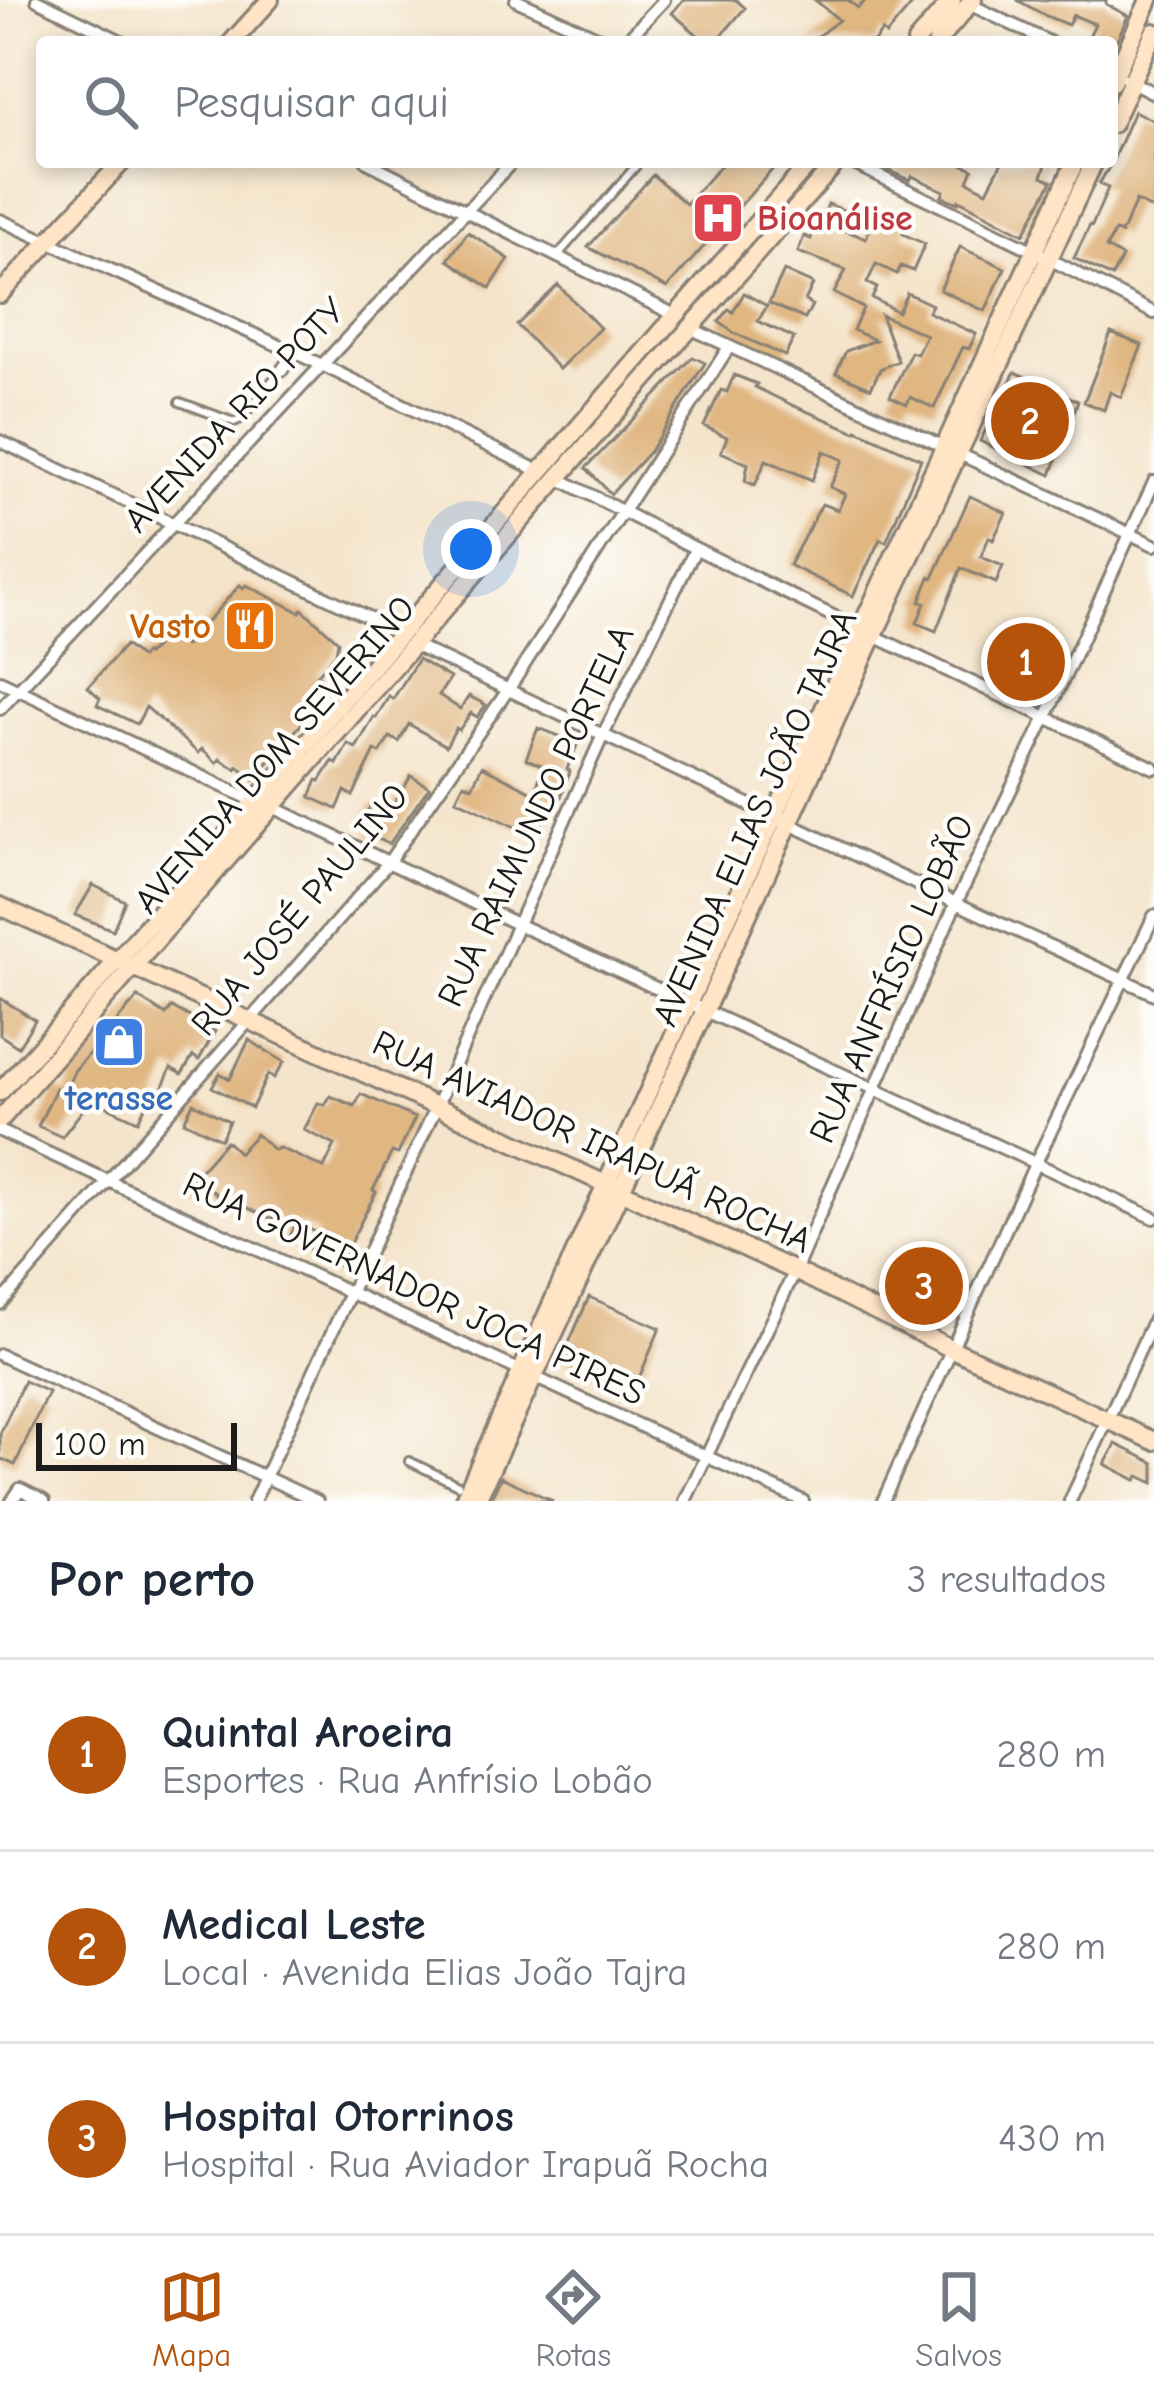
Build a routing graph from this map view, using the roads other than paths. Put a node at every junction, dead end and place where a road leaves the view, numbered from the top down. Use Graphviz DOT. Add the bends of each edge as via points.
graph roads {
  1 [pos="37,0"];
  2 [pos="271,0"];
  3 [pos="516,0"];
  4 [pos="664,0"];
  5 [pos="1149,0"];
  6 [pos="965,1"];
  7 [pos="1154,32"];
  8 [pos="111,36"];
  9 [pos="238,36"];
  10 [pos="595,36"];
  11 [pos="631,36"];
  12 [pos="923,36"];
  13 [pos="941,36"];
  14 [pos="1036,36"];
  15 [pos="1118,77"];
  16 [pos="1154,93"];
  17 [pos="117,168"];
  18 [pos="379,168"];
  19 [pos="506,168"];
  20 [pos="634,168"];
  21 [pos="806,168"];
  22 [pos="832,168"];
  23 [pos="863,168"];
  24 [pos="1073,168"];
  25 [pos="1091,168"];
  26 [pos="466,211"];
  27 [pos="0,220"];
  28 [pos="49,242"];
  29 [pos="1042,254"];
  30 [pos="557,256"];
  31 [pos="0,294"];
  32 [pos="1154,314"];
  33 [pos="675,315"];
  34 [pos="692,329"];
  35 [pos="729,347"];
  36 [pos="294,353"];
  37 [pos="322,365"];
  38 [pos="282,370"];
  39 [pos="180,402"];
  40 [pos="0,441"];
  41 [pos="952,450"];
  42 [pos="539,471"];
  43 [pos="558,478"];
  44 [pos="1154,482"];
  45 [pos="622,512"];
  46 [pos="174,526"];
  47 [pos="1130,534"];
  48 [pos="1154,545"];
  49 [pos="695,550"];
  50 [pos="866,634"];
  51 [pos="408,639"];
  52 [pos="0,681"];
  53 [pos="18,689"];
  54 [pos="508,690"];
  55 [pos="0,709"];
  56 [pos="1046,717"];
  57 [pos="603,735"];
  58 [pos="1154,768"];
  59 [pos="254,801"];
  60 [pos="273,807"];
  61 [pos="783,821"];
  62 [pos="388,863"];
  63 [pos="956,903"];
  64 [pos="0,906"];
  65 [pos="1154,916"];
  66 [pos="517,924"];
  67 [pos="125,965"];
  68 [pos="1124,981"];
  69 [pos="1154,994"];
  70 [pos="696,1006"];
  71 [pos="248,1020"];
  72 [pos="874,1087"];
  73 [pos="0,1092"];
  74 [pos="436,1107"];
  75 [pos="0,1120"];
  76 [pos="0,1131"];
  77 [pos="1036,1162"];
  78 [pos="108,1180"];
  79 [pos="613,1188"];
  80 [pos="1154,1218"];
  81 [pos="795,1271"];
  82 [pos="350,1291"];
  83 [pos="0,1304"];
  84 [pos="1154,1319"];
  85 [pos="952,1349"];
  86 [pos="0,1354"];
  87 [pos="527,1376"];
  88 [pos="1107,1421"];
  89 [pos="1154,1441"];
  90 [pos="706,1456"];
  91 [pos="409,1461"];
  92 [pos="264,1478"];
  93 [pos="466,1494"];
  94 [pos="12,1501"];
  95 [pos="44,1501"];
  96 [pos="254,1501"];
  97 [pos="317,1501"];
  98 [pos="686,1501"];
  99 [pos="803,1501"];
  100 [pos="883,1501"];
  101 [pos="1070,1501"];
  1 -- 8 [label="street"];
  2 -- 9 [label="street"];
  3 -- 10 [label="street"];
  4 -- 11 [label="street"];
  5 -- 15 [label="street"];
  6 -- 12 [label="street"];
  6 -- 13 [label="street"];
  6 -- 14 [label="street"];
  7 -- 15 [label="street"];
  15 -- 16 [label="street"];
  17 -- 28 [label="street"];
  18 -- 26 [label="street"];
  19 -- 26 [label="street, AVENIDA RIO POTY"];
  20 -- 30 [label="lane"];
  21 -- 33 [label="street, AVENIDA DOM SEVERINO"];
  22 -- 34 [label="street, AVENIDA DOM SEVERINO"];
  23 -- 29 [label="street"];
  24 -- 29 [label="street, AVENIDA ELIAS JOÃO TAJRA"];
  25 -- 29 [label="street, AVENIDA ELIAS JOÃO TAJRA"];
  26 -- 30 [label="street"];
  26 -- 37 [label="street, AVENIDA RIO POTY"];
  27 -- 28 [label="street"];
  28 -- 31 [label="street"];
  28 -- 36 [label="street"];
  29 -- 32 [label="street"];
  29 -- 41 [label="street, AVENIDA ELIAS JOÃO TAJRA"];
  30 -- 33 [label="street"];
  33 -- 42 [label="street, AVENIDA DOM SEVERINO"];
  34 -- 35 [label="street"];
  34 -- 43 [label="street, AVENIDA DOM SEVERINO"];
  35 -- 41 [label="street"];
  35 -- 45 [label="street, RUA JOSÉ PAULINO"];
  36 -- 37 [label="street"];
  36 -- 38 [label="street"];
  37 -- 42 [label="street"];
  37 -- 46 [label="street, AVENIDA RIO POTY"];
  38 -- 39 [label="lane" via="234,422"];
  40 -- 46 [label="street"];
  41 -- 47 [label="street"];
  41 -- 50 [label="street, AVENIDA ELIAS JOÃO TAJRA"];
  42 -- 51 [label="street, AVENIDA DOM SEVERINO"];
  43 -- 45 [label="street"];
  43 -- 51 [label="street, AVENIDA DOM SEVERINO"];
  44 -- 47 [label="street, RUA ANFRÍSIO LOBÃO"];
  45 -- 49 [label="street"];
  45 -- 54 [label="street, RUA JOSÉ PAULINO"];
  46 -- 51 [label="street"];
  46 -- 53 [label="street, AVENIDA RIO POTY"];
  47 -- 48 [label="street"];
  47 -- 56 [label="street, RUA ANFRÍSIO LOBÃO"];
  49 -- 50 [label="street"];
  49 -- 57 [label="street, RUA RAIMUNDO PORTELA"];
  50 -- 56 [label="street"];
  50 -- 61 [label="street, AVENIDA ELIAS JOÃO TAJRA"];
  51 -- 54 [label="street"];
  51 -- 59 [label="street, AVENIDA DOM SEVERINO"];
  51 -- 60 [label="street, AVENIDA DOM SEVERINO"];
  52 -- 53 [label="street"];
  53 -- 55 [label="street, AVENIDA RIO POTY"];
  53 -- 59 [label="street"];
  54 -- 57 [label="street"];
  54 -- 62 [label="street, RUA JOSÉ PAULINO"];
  56 -- 58 [label="street"];
  56 -- 63 [label="street, RUA ANFRÍSIO LOBÃO"];
  57 -- 61 [label="street"];
  57 -- 66 [label="street, RUA RAIMUNDO PORTELA"];
  59 -- 67 [label="street, AVENIDA DOM SEVERINO"];
  60 -- 62 [label="street"];
  60 -- 67 [label="street, AVENIDA DOM SEVERINO"];
  61 -- 63 [label="street"];
  61 -- 70 [label="street, AVENIDA ELIAS JOÃO TAJRA"];
  62 -- 66 [label="street"];
  62 -- 71 [label="street, RUA JOSÉ PAULINO"];
  63 -- 68 [label="street"];
  63 -- 72 [label="street, RUA ANFRÍSIO LOBÃO"];
  64 -- 67 [label="street, RUA AVIADOR IRAPUÃ ROCHA"];
  65 -- 68 [label="street"];
  66 -- 70 [label="street"];
  66 -- 74 [label="street, RUA RAIMUNDO PORTELA"];
  67 -- 71 [label="street, RUA AVIADOR IRAPUÃ ROCHA"];
  67 -- 73 [label="street, AVENIDA DOM SEVERINO"];
  67 -- 75 [label="street, AVENIDA DOM SEVERINO"];
  68 -- 69 [label="street"];
  68 -- 77 [label="street"];
  70 -- 72 [label="street"];
  70 -- 79 [label="street, AVENIDA ELIAS JOÃO TAJRA"];
  71 -- 74 [label="street, RUA AVIADOR IRAPUÃ ROCHA"];
  71 -- 78 [label="street, RUA JOSÉ PAULINO"];
  72 -- 77 [label="street"];
  72 -- 81 [label="street, RUA ANFRÍSIO LOBÃO"];
  74 -- 79 [label="street, RUA AVIADOR IRAPUÃ ROCHA"];
  74 -- 82 [label="street, RUA RAIMUNDO PORTELA"];
  76 -- 78 [label="street, RUA GOVERNADOR JOCA PIRES"];
  77 -- 80 [label="street"];
  77 -- 85 [label="street"];
  78 -- 82 [label="street, RUA GOVERNADOR JOCA PIRES"];
  78 -- 83 [label="street, RUA JOSÉ PAULINO"];
  79 -- 81 [label="street, RUA AVIADOR IRAPUÃ ROCHA"];
  79 -- 87 [label="street, AVENIDA ELIAS JOÃO TAJRA"];
  81 -- 85 [label="street, RUA AVIADOR IRAPUÃ ROCHA"];
  81 -- 90 [label="street, RUA ANFRÍSIO LOBÃO"];
  82 -- 87 [label="street, RUA GOVERNADOR JOCA PIRES"];
  82 -- 92 [label="street, RUA RAIMUNDO PORTELA"];
  84 -- 88 [label="street"];
  85 -- 88 [label="street, RUA AVIADOR IRAPUÃ ROCHA"];
  85 -- 100 [label="street"];
  86 -- 92 [label="street"];
  87 -- 90 [label="street, RUA GOVERNADOR JOCA PIRES"];
  87 -- 93 [label="street, AVENIDA ELIAS JOÃO TAJRA"];
  88 -- 89 [label="street, RUA AVIADOR IRAPUÃ ROCHA"];
  88 -- 101 [label="street"];
  90 -- 98 [label="street, RUA ANFRÍSIO LOBÃO"];
  90 -- 99 [label="street, RUA GOVERNADOR JOCA PIRES"];
  91 -- 93 [label="lane"];
  92 -- 96 [label="street, RUA RAIMUNDO PORTELA"];
  92 -- 97 [label="street"];
  94 -- 95 [label="street" via="20,1490"];
}
